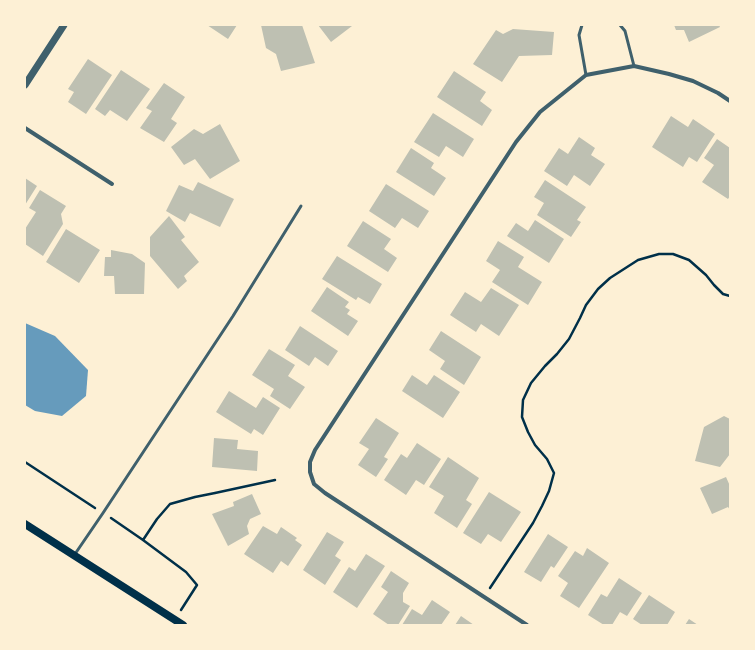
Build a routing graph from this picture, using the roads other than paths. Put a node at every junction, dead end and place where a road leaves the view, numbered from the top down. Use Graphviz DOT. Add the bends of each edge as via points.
graph roads {
  1 [pos="64,25"];
  2 [pos="582,25"];
  3 [pos="620,25"];
  4 [pos="634,66"];
  5 [pos="586,75"];
  6 [pos="25,85"];
  7 [pos="730,101"];
  8 [pos="25,128"];
  9 [pos="112,184"];
  10 [pos="301,206"];
  11 [pos="25,524"];
  12 [pos="74,555"];
  13 [pos="183,625"];
  14 [pos="527,625"];
  1 -- 6 [label="street"];
  2 -- 5 [label="lane" via="579,35"];
  3 -- 4 [label="lane" via="625,31"];
  4 -- 5 [label="street"];
  4 -- 7 [label="street" via="693,81"];
  5 -- 14 [label="street" via="540,112 516,142 315,450 310,462 314,484 325,493"];
  8 -- 9 [label="street"];
  10 -- 12 [label="lane" via="233,316"];
  11 -- 12 [label="main road"];
  12 -- 13 [label="main road"];
}
